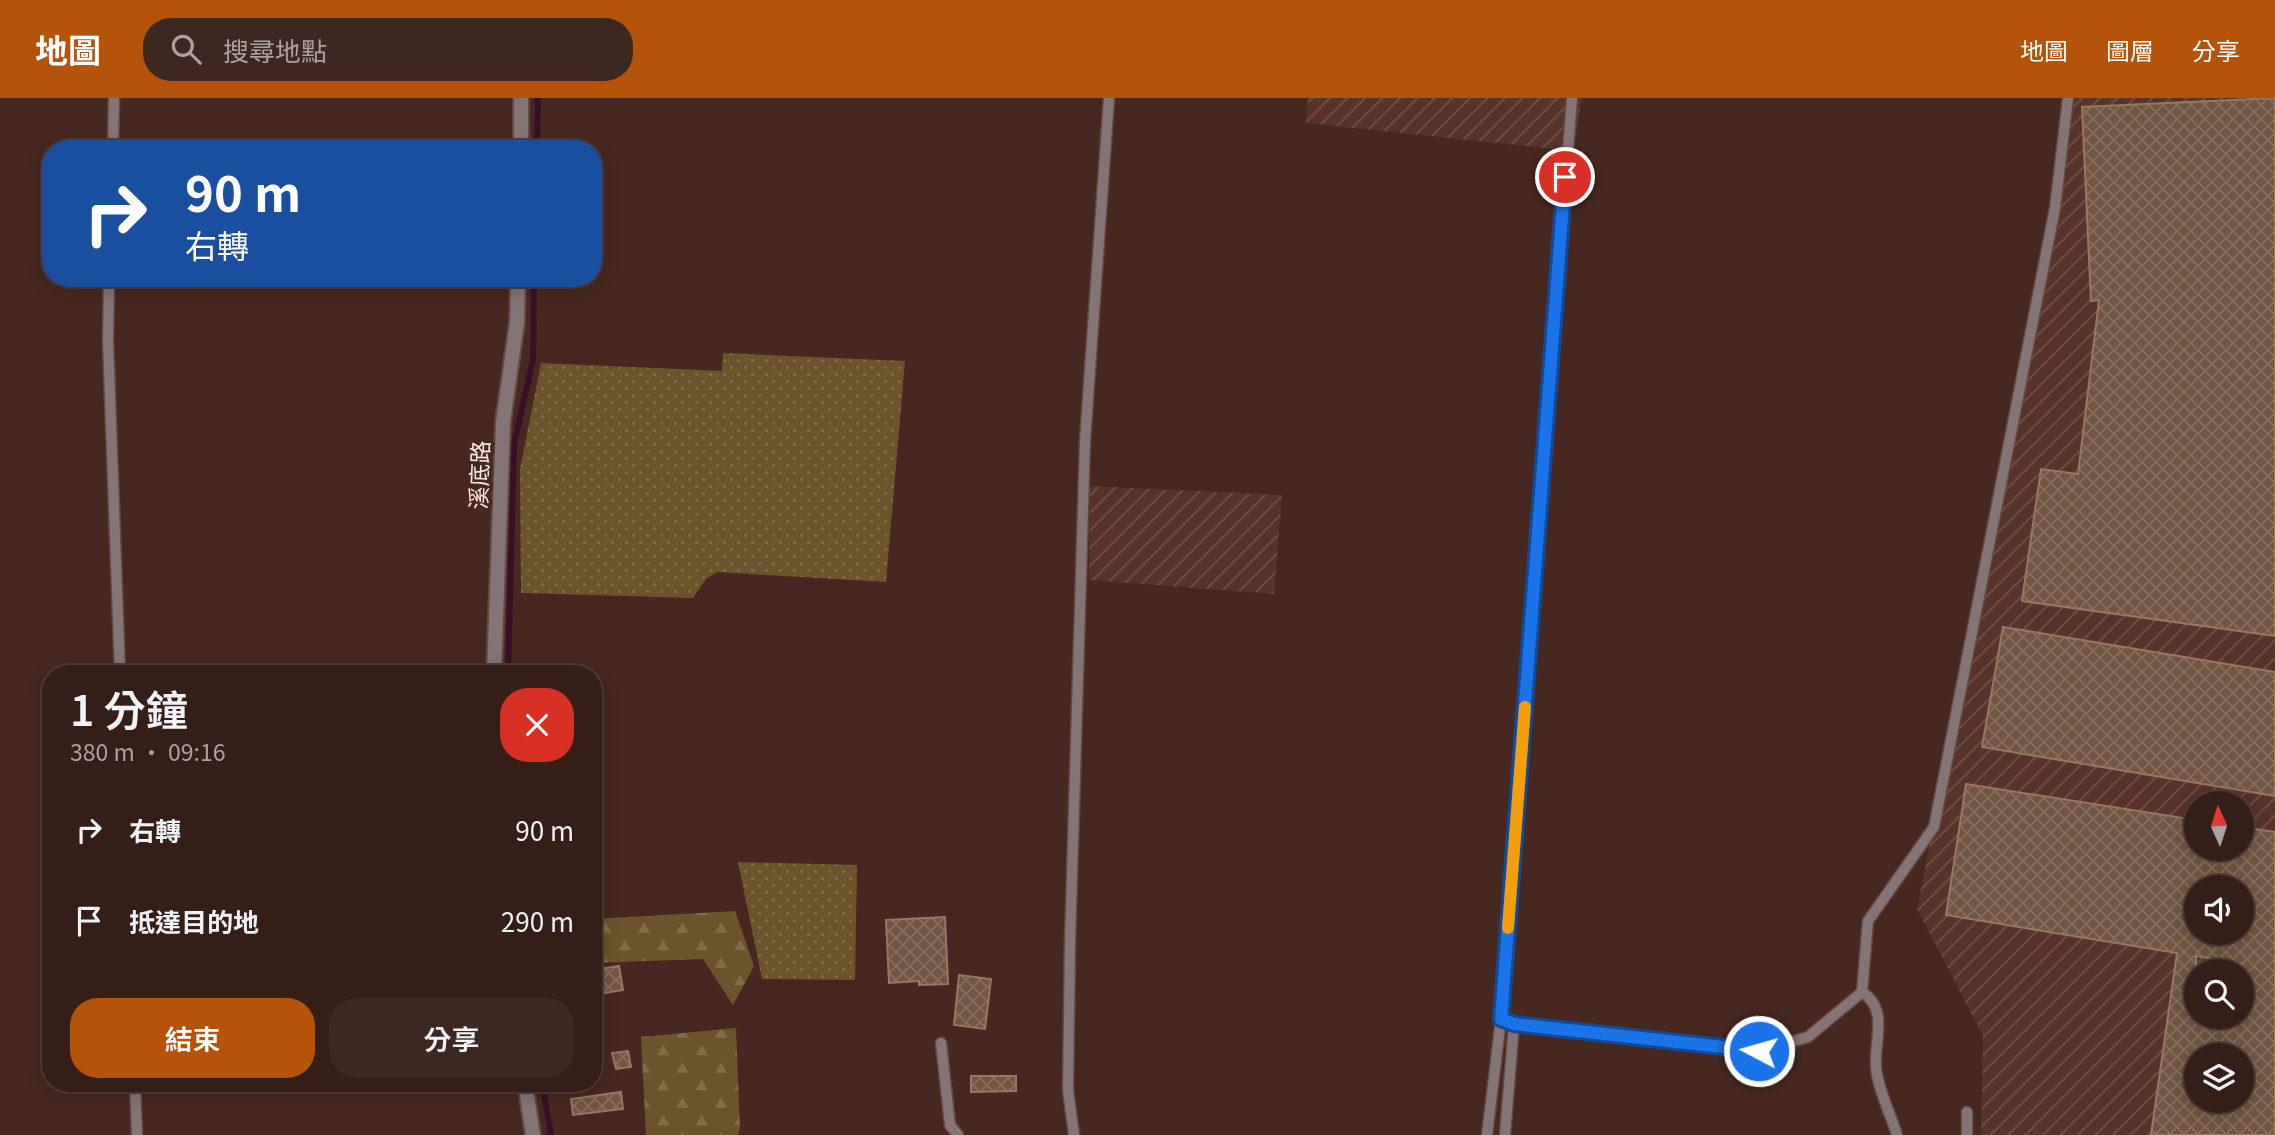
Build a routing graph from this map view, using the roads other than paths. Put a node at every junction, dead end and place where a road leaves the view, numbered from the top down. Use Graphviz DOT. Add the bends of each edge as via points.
graph roads {
  1 [pos="114,98"];
  2 [pos="521,98"];
  3 [pos="1109,98"];
  4 [pos="1572,98"];
  5 [pos="2068,98"];
  6 [pos="113,140"];
  7 [pos="521,140"];
  8 [pos="109,287"];
  9 [pos="518,287"];
  10 [pos="120,665"];
  11 [pos="495,665"];
  12 [pos="1862,992"];
  13 [pos="1501,1019"];
  14 [pos="1514,1024"];
  15 [pos="941,1043"];
  16 [pos="136,1092"];
  17 [pos="526,1092"];
  18 [pos="1967,1112"];
  19 [pos="138,1135"];
  20 [pos="533,1135"];
  21 [pos="958,1135"];
  22 [pos="1074,1135"];
  23 [pos="1487,1135"];
  24 [pos="1505,1135"];
  25 [pos="1897,1135"];
  26 [pos="1967,1135"];
  1 -- 6 [label="lane"];
  2 -- 7 [label="street"];
  3 -- 22 [label="lane" via="1084,455 1070,942 1068,1090"];
  4 -- 13 [label="lane"];
  5 -- 12 [label="lane" via="2055,208 1934,827 1868,920"];
  8 -- 10 [label="lane"];
  9 -- 11 [label="street, 溪底路" via="503,422"];
  12 -- 14 [label="lane" via="1808,1037 1759,1051"];
  12 -- 25 [label="lane" via="1872,999 1879,1016 1876,1069"];
  13 -- 14 [label="lane"];
  13 -- 23 [label="lane"];
  14 -- 24 [label="lane"];
  15 -- 21 [label="lane" via="950,1125"];
  16 -- 19 [label="lane"];
  17 -- 20 [label="street"];
  18 -- 26 [label="lane"];
}
